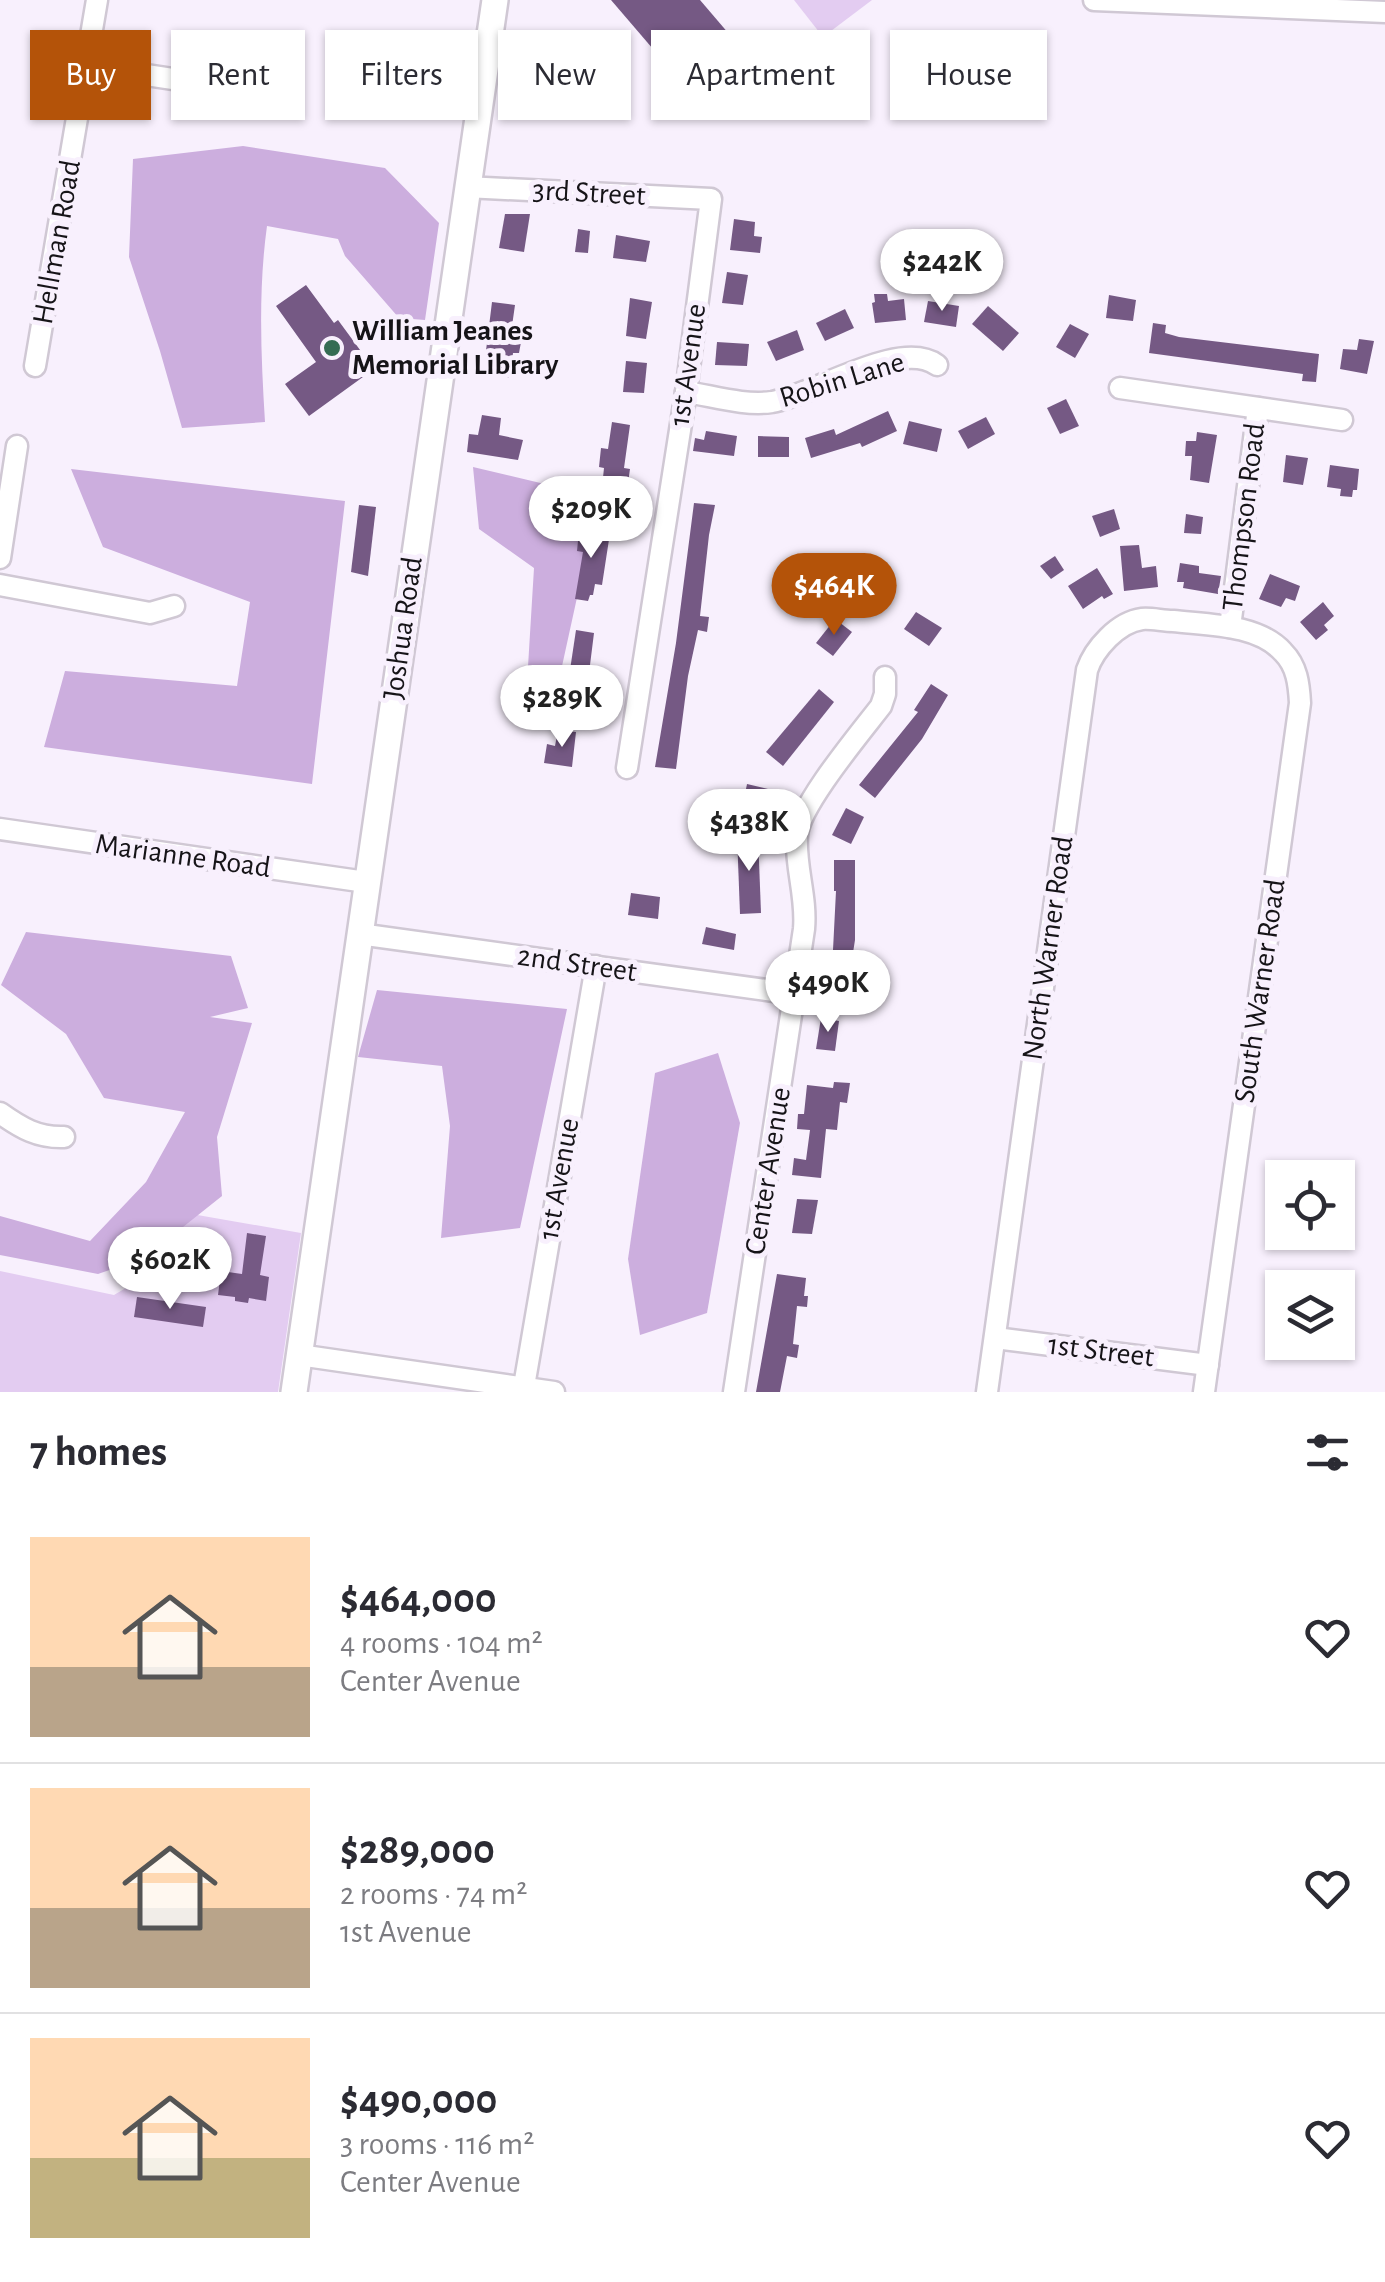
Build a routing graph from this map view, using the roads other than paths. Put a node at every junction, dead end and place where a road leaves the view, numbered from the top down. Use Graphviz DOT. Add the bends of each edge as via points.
graph roads {
  1 [pos="97,0"];
  2 [pos="495,0"];
  3 [pos="1094,0"];
  4 [pos="1155,1"];
  5 [pos="1343,6"];
  6 [pos="1385,12"];
  7 [pos="92,30"];
  8 [pos="78,120"];
  9 [pos="466,187"];
  10 [pos="711,199"];
  11 [pos="937,365"];
  12 [pos="36,366"];
  13 [pos="1120,388"];
  14 [pos="686,392"];
  15 [pos="1258,408"];
  16 [pos="1342,420"];
  17 [pos="17,446"];
  18 [pos="0,558"];
  19 [pos="0,585"];
  20 [pos="174,606"];
  21 [pos="1230,627"];
  22 [pos="885,676"];
  23 [pos="627,768"];
  24 [pos="0,829"];
  25 [pos="366,882"];
  26 [pos="358,934"];
  27 [pos="596,966"];
  28 [pos="795,994"];
  29 [pos="0,1113"];
  30 [pos="64,1138"];
  31 [pos="994,1338"];
  32 [pos="299,1355"];
  33 [pos="1208,1365"];
  34 [pos="523,1390"];
  35 [pos="294,1392"];
  36 [pos="554,1392"];
  37 [pos="734,1392"];
  38 [pos="987,1392"];
  39 [pos="1204,1392"];
  1 -- 7 [label="street, Hellman Road"];
  2 -- 9 [label="main road, Joshua Road"];
  3 -- 4 [label="street"];
  4 -- 5 [label="street"];
  5 -- 6 [label="street"];
  8 -- 12 [label="street, Hellman Road"];
  9 -- 10 [label="street, 3rd Street"];
  9 -- 25 [label="main road, Joshua Road"];
  10 -- 14 [label="street, 1st Avenue"];
  11 -- 14 [label="street, Robin Lane" via="918,357 889,361 770,402"];
  13 -- 15 [label="street, Thompson Road"];
  14 -- 23 [label="street, 1st Avenue"];
  15 -- 16 [label="street, Thompson Road"];
  15 -- 21 [label="street, Thompson Road"];
  17 -- 18 [label="street"];
  19 -- 20 [label="street" via="150,613"];
  21 -- 31 [label="street, North Warner Road" via="1142,619 1106,641 1086,670"];
  21 -- 33 [label="street, South Warner Road" via="1283,651 1297,676 1300,703"];
  22 -- 28 [label="street, Center Avenue" via="880,706 808,804 796,833 805,913"];
  24 -- 25 [label="street, Marianne Road"];
  25 -- 26 [label="main road, Joshua Road"];
  26 -- 27 [label="street, 2nd Street"];
  26 -- 32 [label="main road, Joshua Road"];
  27 -- 28 [label="street, 2nd Street"];
  27 -- 34 [label="street, 1st Avenue"];
  28 -- 37 [label="street, Center Avenue"];
  29 -- 30 [label="street" via="30,1132"];
  31 -- 33 [label="street, 1st Street"];
  31 -- 38 [label="street, North Warner Road"];
  32 -- 34 [label="street"];
  32 -- 35 [label="main road"];
  33 -- 39 [label="street, South Warner Road"];
  34 -- 36 [label="street"];
}
